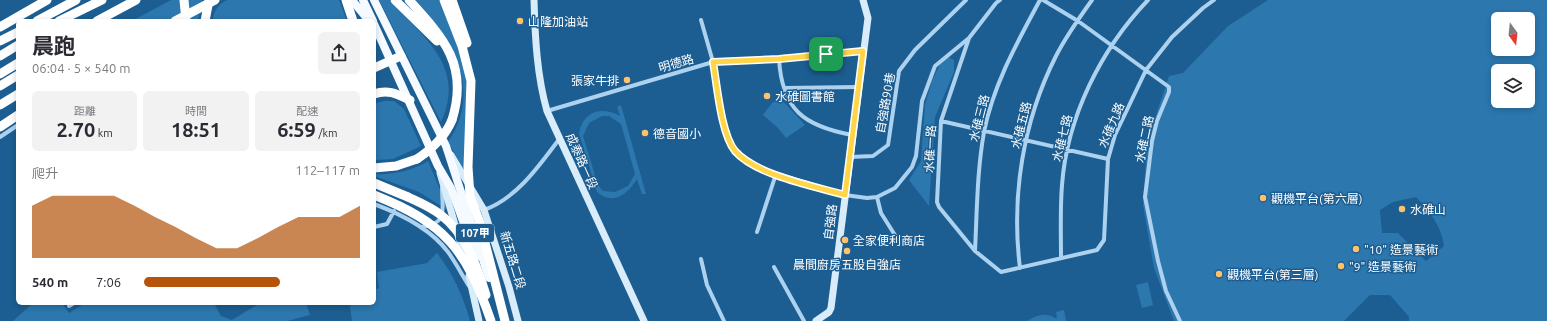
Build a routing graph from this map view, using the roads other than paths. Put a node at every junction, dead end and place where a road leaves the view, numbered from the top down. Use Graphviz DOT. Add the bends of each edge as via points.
graph roads {
  1 [pos="47,0"];
  2 [pos="76,0"];
  3 [pos="102,0"];
  4 [pos="137,0"];
  5 [pos="184,0"];
  6 [pos="210,0"];
  7 [pos="215,0"];
  8 [pos="346,0"];
  9 [pos="352,0"];
  10 [pos="363,0"];
  11 [pos="374,0"];
  12 [pos="395,0"];
  13 [pos="409,0"];
  14 [pos="444,0"];
  15 [pos="452,0"];
  16 [pos="534,0"];
  17 [pos="863,0"];
  18 [pos="966,0"];
  19 [pos="1000,0"];
  20 [pos="1040,0"];
  21 [pos="1043,0"];
  22 [pos="1092,0"];
  23 [pos="1148,0"];
  24 [pos="1214,0"];
  25 [pos="41,19"];
  26 [pos="63,19"];
  27 [pos="101,19"];
  28 [pos="108,19"];
  29 [pos="179,19"];
  30 [pos="186,19"];
  31 [pos="205,19"];
  32 [pos="352,19"];
  33 [pos="368,19"];
  34 [pos="371,19"];
  35 [pos="701,20"];
  36 [pos="1078,21"];
  37 [pos="0,27"];
  38 [pos="376,29"];
  39 [pos="16,33"];
  40 [pos="969,38"];
  41 [pos="0,41"];
  42 [pos="16,46"];
  43 [pos="1111,46"];
  44 [pos="863,51"];
  45 [pos="0,56"];
  46 [pos="401,56"];
  47 [pos="779,59"];
  48 [pos="391,60"];
  49 [pos="713,62"];
  50 [pos="16,64"];
  51 [pos="376,67"];
  52 [pos="1146,70"];
  53 [pos="3,72"];
  54 [pos="16,76"];
  55 [pos="2,85"];
  56 [pos="858,87"];
  57 [pos="784,88"];
  58 [pos="458,90"];
  59 [pos="376,93"];
  60 [pos="16,95"];
  61 [pos="410,100"];
  62 [pos="0,105"];
  63 [pos="547,111"];
  64 [pos="16,119"];
  65 [pos="16,120"];
  66 [pos="941,121"];
  67 [pos="0,127"];
  68 [pos="984,131"];
  69 [pos="852,135"];
  70 [pos="0,137"];
  71 [pos="560,138"];
  72 [pos="1026,141"];
  73 [pos="446,146"];
  74 [pos="1068,149"];
  75 [pos="850,157"];
  76 [pos="1108,159"];
  77 [pos="438,166"];
  78 [pos="376,168"];
  79 [pos="776,174"];
  80 [pos="442,180"];
  81 [pos="376,184"];
  82 [pos="845,195"];
  83 [pos="376,197"];
  84 [pos="877,197"];
  85 [pos="376,205"];
  86 [pos="484,210"];
  87 [pos="394,211"];
  88 [pos="480,223"];
  89 [pos="376,227"];
  90 [pos="421,227"];
  91 [pos="757,232"];
  92 [pos="898,240"];
  93 [pos="976,251"];
  94 [pos="1061,258"];
  95 [pos="701,260"];
  96 [pos="774,267"];
  97 [pos="1020,268"];
  98 [pos="474,294"];
  99 [pos="479,321"];
  100 [pos="492,321"];
  101 [pos="501,321"];
  102 [pos="505,321"];
  103 [pos="518,321"];
  104 [pos="644,321"];
  105 [pos="724,321"];
  106 [pos="804,321"];
  107 [pos="816,321"];
  108 [pos="1180,321"];
  1 -- 37 [label="highway"];
  2 -- 25 [label="highway"];
  3 -- 26 [label="highway"];
  4 -- 27 [label="highway"];
  4 -- 28 [label="highway"];
  5 -- 30 [label="highway"];
  6 -- 31 [label="highway"];
  7 -- 29 [label="highway, bridge"];
  8 -- 32 [label="highway"];
  9 -- 33 [label="main road"];
  10 -- 34 [label="main road, 107甲"];
  11 -- 46 [label="main road, 新五路二段 / 107甲"];
  12 -- 58 [label="highway" via="435,37 443,50"];
  13 -- 58 [label="highway" via="445,44 456,68"];
  14 -- 88 [label="highway, bridge" via="462,46 471,81 468,167 470,196"];
  15 -- 88 [label="highway, bridge" via="463,27 475,78 471,174"];
  16 -- 63 [label="main road, 成泰路一段" via="542,92"];
  17 -- 44 [label="main road, 自強路" via="868,18"];
  18 -- 75 [label="street, 自強路90巷" via="915,50 899,71 888,146 873,156"];
  19 -- 40 [label="street, 水碓一路"];
  20 -- 68 [label="street, 水碓三路" via="998,86"];
  21 -- 36 [label="street, 水碓二路"];
  22 -- 36 [label="street, 水碓五路"];
  23 -- 43 [label="street, 水碓七路"];
  24 -- 52 [label="street, 水碓九路" via="1172,37"];
  35 -- 49 [label="street, 水碓一路"];
  36 -- 43 [label="street, 水碓二路"];
  36 -- 72 [label="street, 水碓五路" via="1056,56 1033,111"];
  38 -- 48 [label="main road, 107甲"];
  39 -- 41 [label="highway"];
  40 -- 66 [label="street, 水碓一路"];
  40 -- 84 [label="street, 水碓一路" via="935,66 929,79 922,101 916,156 912,168 895,188"];
  42 -- 45 [label="highway"];
  43 -- 52 [label="street, 水碓二路"];
  43 -- 74 [label="street, 水碓七路" via="1080,109"];
  44 -- 47 [label="street, 明德路"];
  44 -- 56 [label="main road, 自強路"];
  46 -- 48 [label="highway"];
  46 -- 73 [label="main road, 新五路二段 / 107甲"];
  47 -- 49 [label="street, 明德路"];
  47 -- 57 [label="street"];
  48 -- 51 [label="highway"];
  48 -- 61 [label="main road, 107甲"];
  49 -- 63 [label="street, 明德路"];
  49 -- 79 [label="street, 水碓一路" via="724,126 735,150 753,166"];
  50 -- 53 [label="highway"];
  52 -- 76 [label="street, 水碓九路" via="1116,135"];
  52 -- 108 [label="street, 水碓二路" via="1169,87 1152,141 1145,197 1166,291"];
  54 -- 55 [label="highway"];
  56 -- 57 [label="street"];
  56 -- 69 [label="main road, 自強路"];
  57 -- 69 [label="street" via="794,109 802,117 824,128"];
  58 -- 78 [label="highway, bridge" via="458,99 448,130 430,151 417,159 396,166"];
  59 -- 61 [label="highway" via="395,92"];
  60 -- 62 [label="highway"];
  61 -- 77 [label="main road, 107甲"];
  63 -- 71 [label="main road, 成泰路一段"];
  64 -- 67 [label="highway"];
  65 -- 70 [label="street"];
  66 -- 68 [label="street"];
  66 -- 93 [label="street, 水碓一路" via="937,202"];
  68 -- 72 [label="street"];
  68 -- 93 [label="street, 水碓三路" via="978,186"];
  69 -- 75 [label="main road, 自強路"];
  71 -- 86 [label="street" via="509,198"];
  71 -- 104 [label="main road, 成泰路一段"];
  72 -- 74 [label="street"];
  72 -- 97 [label="street, 水碓五路" via="1017,200"];
  73 -- 86 [label="main road, 新五路二段 / 107甲"];
  73 -- 101 [label="main road, 新五路二段 / 107甲" via="487,267"];
  74 -- 76 [label="street"];
  74 -- 94 [label="street, 水碓七路" via="1062,183"];
  75 -- 82 [label="main road, 自強路"];
  76 -- 94 [label="street, 水碓九路" via="1102,245 1097,250"];
  77 -- 80 [label="main road, 107甲"];
  77 -- 100 [label="main road, 107甲" via="451,188 464,221 480,269"];
  79 -- 82 [label="street, 水碓一路"];
  79 -- 91 [label="street"];
  80 -- 90 [label="street" via="443,216 436,222"];
  80 -- 98 [label="main road, 107甲"];
  81 -- 100 [label="highway, bridge" via="425,205 441,215 454,228 474,259"];
  82 -- 84 [label="street, 水碓一路"];
  82 -- 107 [label="main road, 自強路" via="831,308"];
  83 -- 100 [label="highway, bridge" via="419,216 450,240 467,264"];
  84 -- 92 [label="street" via="880,213"];
  85 -- 87 [label="street"];
  86 -- 103 [label="main road, 新五路二段 / 107甲"];
  87 -- 89 [label="street" via="387,224"];
  87 -- 90 [label="street"];
  88 -- 102 [label="highway"];
  90 -- 98 [label="street" via="448,252"];
  93 -- 97 [label="street, 水碓一路" via="1001,272"];
  94 -- 97 [label="street"];
  95 -- 105 [label="street" via="707,285"];
  96 -- 106 [label="street"];
  98 -- 99 [label="main road, 107甲"];
}
